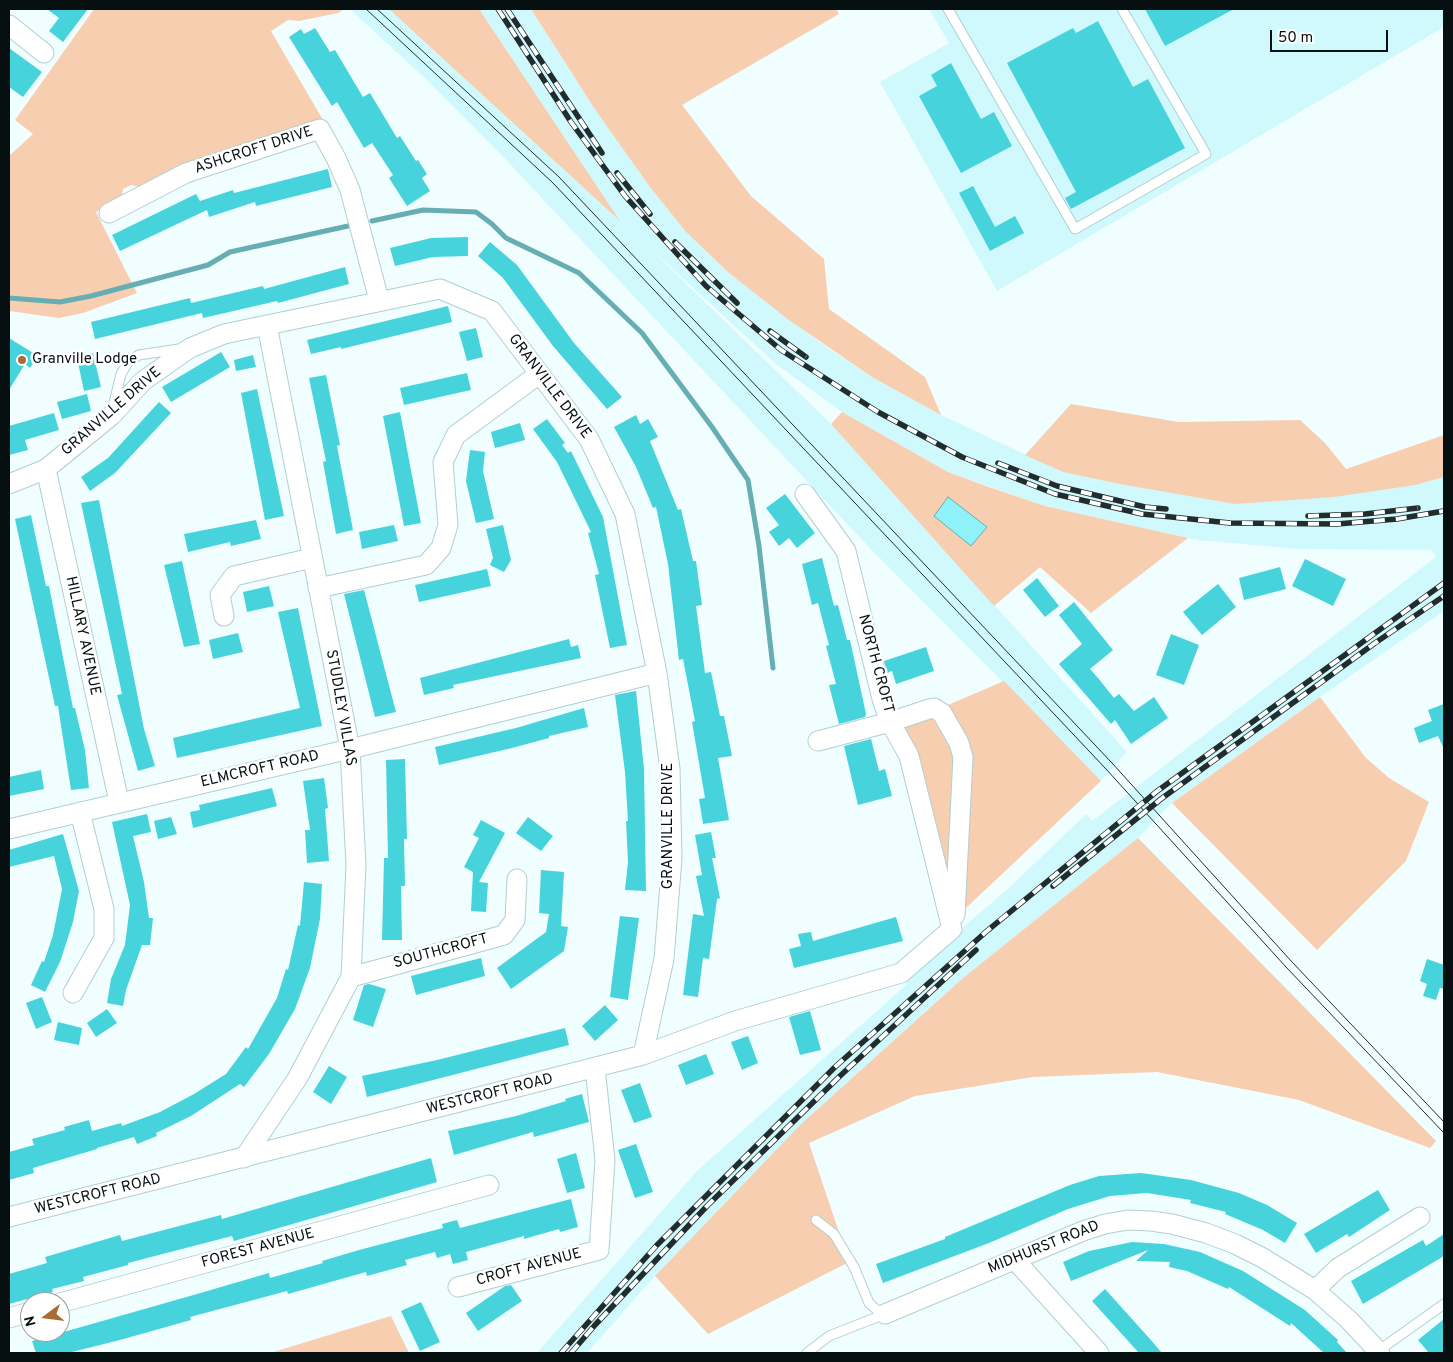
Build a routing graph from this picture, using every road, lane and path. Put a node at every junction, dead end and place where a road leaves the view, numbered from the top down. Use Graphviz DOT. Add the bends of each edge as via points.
graph roads {
  1 [pos="948,9"];
  2 [pos="1122,9"];
  3 [pos="9,25"];
  4 [pos="44,53"];
  5 [pos="109,213"];
  6 [pos="379,300"];
  7 [pos="266,325"];
  8 [pos="539,374"];
  9 [pos="46,469"];
  10 [pos="9,484"];
  11 [pos="805,494"];
  12 [pos="312,558"];
  13 [pos="318,588"];
  14 [pos="224,616"];
  15 [pos="657,673"];
  16 [pos="890,722"];
  17 [pos="818,741"];
  18 [pos="350,749"];
  19 [pos="119,802"];
  20 [pos="80,812"];
  21 [pos="9,829"];
  22 [pos="517,879"];
  23 [pos="952,929"];
  24 [pos="351,977"];
  25 [pos="73,993"];
  26 [pos="643,1056"];
  27 [pos="595,1068"];
  28 [pos="244,1158"];
  29 [pos="489,1185"];
  30 [pos="9,1217"];
  31 [pos="1420,1217"];
  32 [pos="816,1220"];
  33 [pos="1014,1259"];
  34 [pos="458,1287"];
  35 [pos="1315,1290"];
  36 [pos="70,1301"];
  37 [pos="1444,1304"];
  38 [pos="885,1314"];
  39 [pos="1379,1352"];
  40 [pos="807,1353"];
  41 [pos="1099,1353"];
  1 -- 2 [label="lane" via="1075,229 1206,154"];
  3 -- 4 [label="street"];
  5 -- 6 [label="street, ASHCROFT DRIVE" via="131,195 186,173 320,129 350,190"];
  6 -- 7 [label="street, GRANVILLE DRIVE"];
  6 -- 8 [label="street, GRANVILLE DRIVE" via="440,289 492,311"];
  7 -- 9 [label="street, GRANVILLE DRIVE" via="224,334 190,348 143,381 112,415"];
  7 -- 12 [label="street, STUDLEY VILLAS"];
  8 -- 13 [label="street" via="456,435 443,462 448,525 441,548 426,564"];
  8 -- 15 [label="street, GRANVILLE DRIVE" via="589,439 626,514"];
  9 -- 10 [label="street, GRANVILLE DRIVE"];
  9 -- 19 [label="street, HILLARY AVENUE"];
  11 -- 16 [label="street, NORTH CROFT" via="846,551"];
  12 -- 13 [label="street, STUDLEY VILLAS"];
  12 -- 14 [label="street" via="234,576 220,595"];
  13 -- 18 [label="street, STUDLEY VILLAS"];
  15 -- 18 [label="street, ELMCROFT ROAD"];
  15 -- 26 [label="street, GRANVILLE DRIVE" via="670,769 672,858 664,959"];
  16 -- 17 [label="street"];
  16 -- 23 [label="street, NORTH CROFT" via="909,756"];
  16 -- 23 [label="street" via="928,709 939,710 962,749"];
  18 -- 19 [label="street, ELMCROFT ROAD"];
  18 -- 24 [label="street, STUDLEY VILLAS" via="356,865"];
  19 -- 20 [label="street, ELMCROFT ROAD"];
  20 -- 21 [label="street, ELMCROFT ROAD"];
  20 -- 25 [label="street" via="104,909 104,938"];
  22 -- 24 [label="street, SOUTHCROFT" via="515,920 504,935"];
  23 -- 26 [label="street, WESTCROFT ROAD" via="901,973 735,1021"];
  24 -- 28 [label="street, STUDLEY VILLAS" via="297,1079"];
  26 -- 27 [label="street, WESTCROFT ROAD"];
  27 -- 28 [label="street, WESTCROFT ROAD"];
  27 -- 34 [label="street, CROFT AVENUE" via="605,1160 599,1250"];
  28 -- 30 [label="street, WESTCROFT ROAD"];
  29 -- 36 [label="street, FOREST AVENUE"];
  31 -- 35 [label="street" via="1338,1268"];
  32 -- 38 [label="lane" via="834,1234 869,1303"];
  33 -- 35 [label="street, MIDHURST ROAD" via="1105,1224 1151,1221 1172,1224 1235,1244"];
  33 -- 38 [label="street, MIDHURST ROAD"];
  33 -- 41 [label="street"];
  35 -- 39 [label="street, MIDHURST ROAD"];
  37 -- 39 [label="lane"];
  38 -- 40 [label="lane" via="828,1336"];
}
